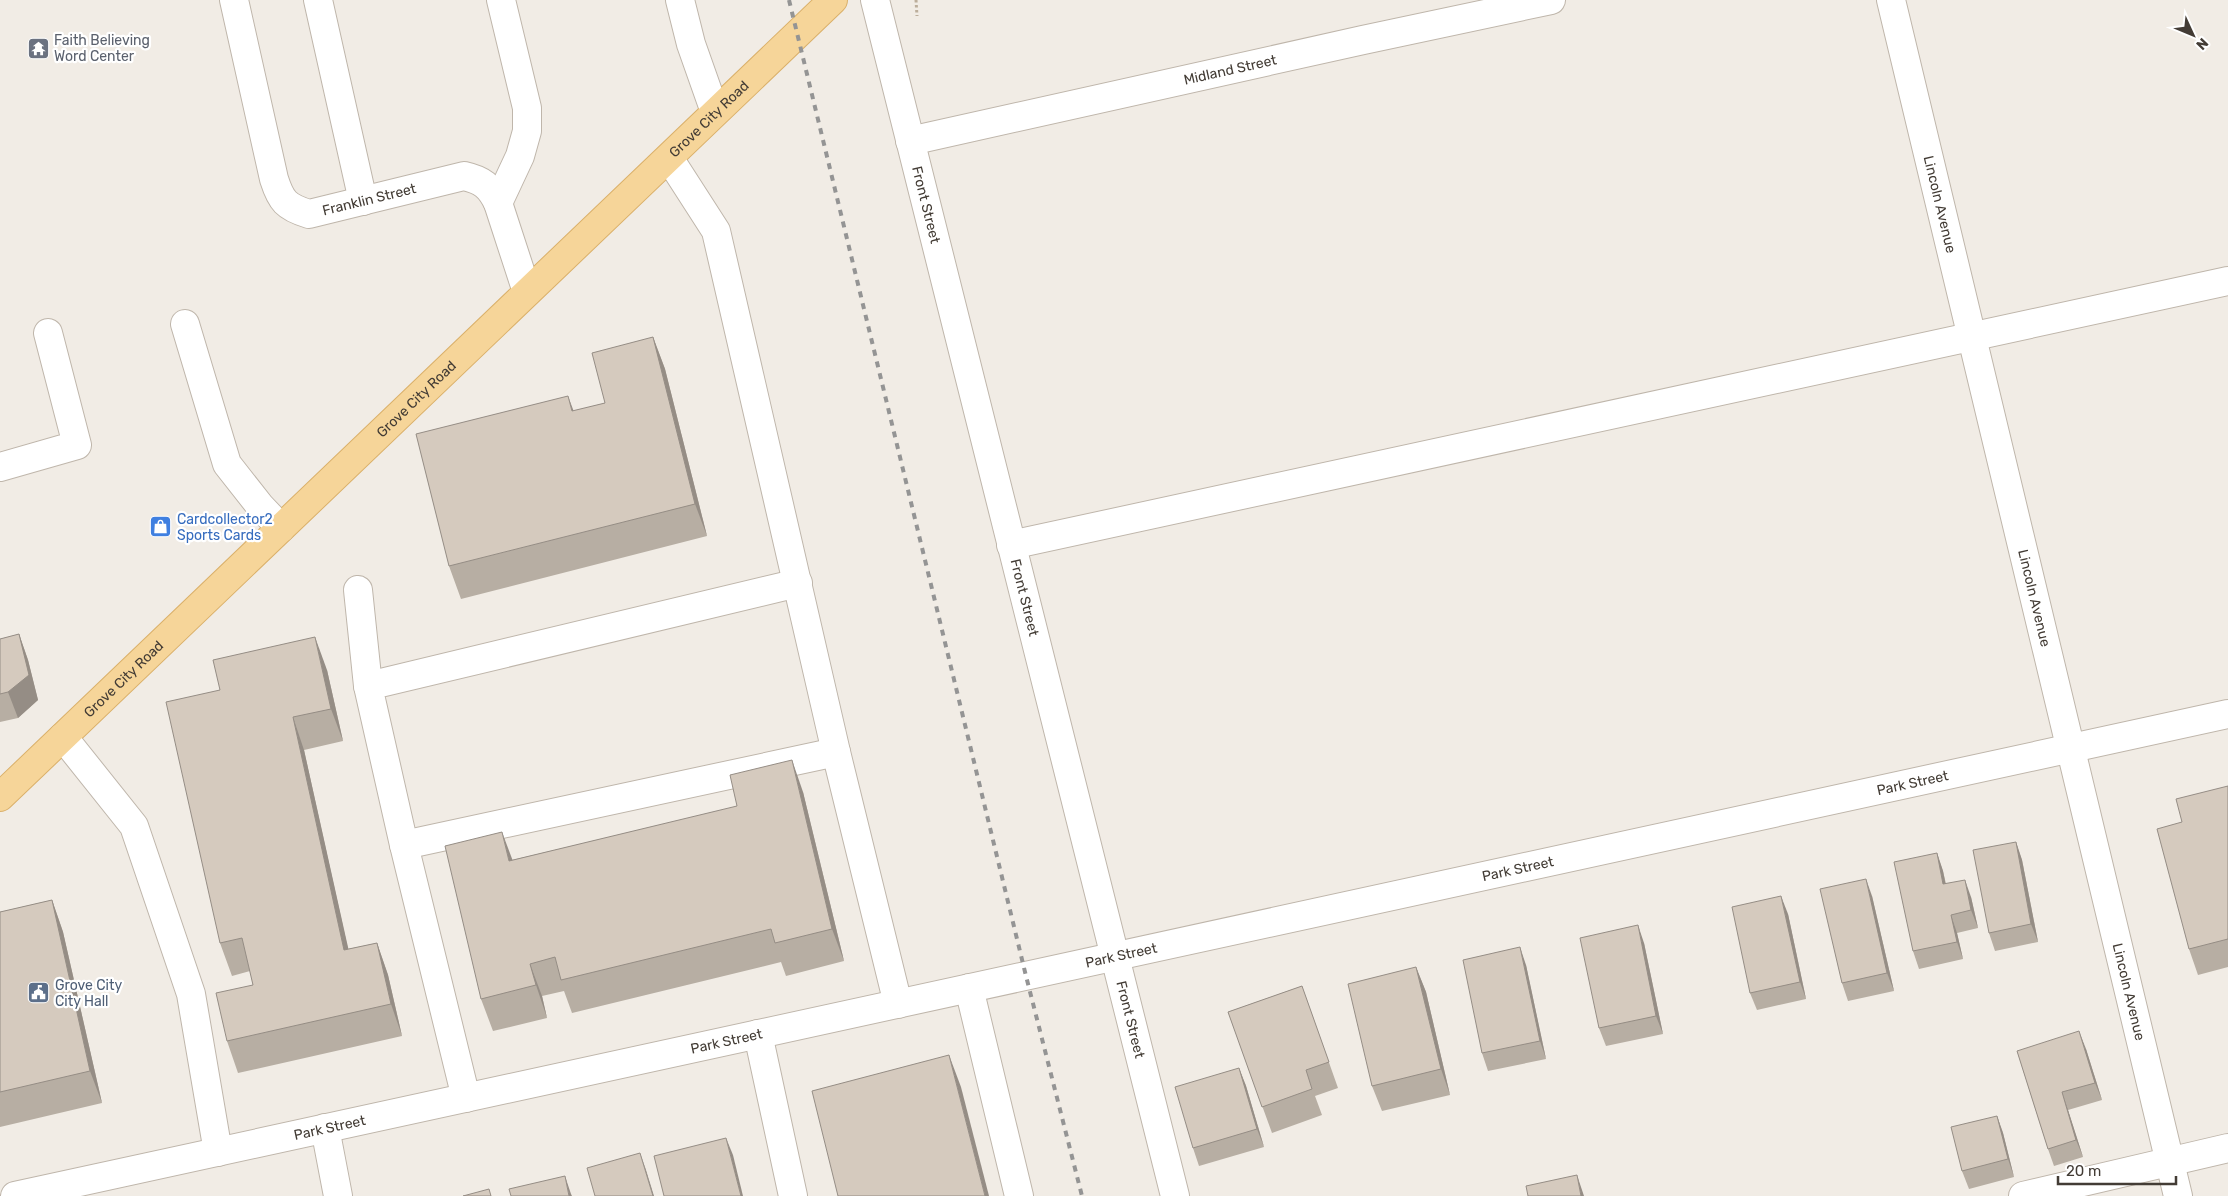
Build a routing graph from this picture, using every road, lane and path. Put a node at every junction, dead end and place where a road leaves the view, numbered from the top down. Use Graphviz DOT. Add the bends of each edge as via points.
graph roads {
  1 [pos="234,0"];
  2 [pos="318,0"];
  3 [pos="501,0"];
  4 [pos="680,0"];
  5 [pos="833,0"];
  6 [pos="875,0"];
  7 [pos="1551,0"];
  8 [pos="1890,0"];
  9 [pos="715,112"];
  10 [pos="910,141"];
  11 [pos="669,158"];
  12 [pos="363,201"];
  13 [pos="498,203"];
  14 [pos="2228,281"];
  15 [pos="527,292"];
  16 [pos="185,324"];
  17 [pos="48,333"];
  18 [pos="1971,337"];
  19 [pos="0,467"];
  20 [pos="281,528"];
  21 [pos="1011,545"];
  22 [pos="798,583"];
  23 [pos="358,590"];
  24 [pos="368,686"];
  25 [pos="2228,714"];
  26 [pos="63,737"];
  27 [pos="2070,748"];
  28 [pos="836,752"];
  29 [pos="0,797"];
  30 [pos="404,845"];
  31 [pos="1115,956"];
  32 [pos="969,988"];
  33 [pos="898,1004"];
  34 [pos="758,1034"];
  35 [pos="466,1098"];
  36 [pos="325,1128"];
  37 [pos="2228,1148"];
  38 [pos="218,1152"];
  39 [pos="2168,1161"];
  40 [pos="15,1196"];
  41 [pos="338,1196"];
  42 [pos="793,1196"];
  43 [pos="1019,1196"];
  44 [pos="1175,1196"];
  45 [pos="2023,1196"];
  46 [pos="2178,1196"];
  1 -- 12 [label="street, Franklin Street" via="279,196 292,209 309,214"];
  2 -- 12 [label="street"];
  3 -- 13 [label="street" via="526,108 527,131 520,156"];
  4 -- 9 [label="street" via="690,44"];
  5 -- 9 [label="main road, Grove City Road"];
  6 -- 10 [label="street, Front Street"];
  7 -- 10 [label="street, Midland Street"];
  8 -- 18 [label="street, Lincoln Avenue"];
  9 -- 11 [label="main road, Grove City Road"];
  10 -- 21 [label="street, Front Street"];
  11 -- 15 [label="main road, Grove City Road"];
  11 -- 22 [label="street" via="716,231"];
  12 -- 13 [label="street, Franklin Street" via="464,176 479,179 491,189"];
  13 -- 15 [label="street, Franklin Street"];
  14 -- 18 [label="street"];
  15 -- 20 [label="main road, Grove City Road"];
  16 -- 20 [label="street" via="227,464"];
  17 -- 19 [label="street" via="77,445"];
  18 -- 21 [label="street"];
  18 -- 27 [label="street, Lincoln Avenue"];
  20 -- 26 [label="main road, Grove City Road"];
  21 -- 31 [label="street, Front Street"];
  22 -- 24 [label="street"];
  22 -- 28 [label="street"];
  23 -- 24 [label="street"];
  24 -- 30 [label="street"];
  25 -- 27 [label="street, Park Street"];
  26 -- 29 [label="main road, Grove City Road"];
  26 -- 38 [label="street" via="134,826 191,994"];
  27 -- 31 [label="street, Park Street"];
  27 -- 39 [label="street, Lincoln Avenue"];
  28 -- 30 [label="street"];
  28 -- 33 [label="street"];
  30 -- 35 [label="street"];
  31 -- 32 [label="street, Park Street"];
  31 -- 44 [label="street, Front Street"];
  32 -- 33 [label="street, Park Street"];
  32 -- 43 [label="street"];
  33 -- 34 [label="street, Park Street"];
  34 -- 35 [label="street, Park Street"];
  34 -- 42 [label="street"];
  35 -- 36 [label="street, Park Street"];
  36 -- 38 [label="street, Park Street"];
  36 -- 41 [label="street"];
  37 -- 39 [label="street"];
  38 -- 40 [label="street, Park Street"];
  39 -- 45 [label="street"];
  39 -- 46 [label="street, Lincoln Avenue"];
}
